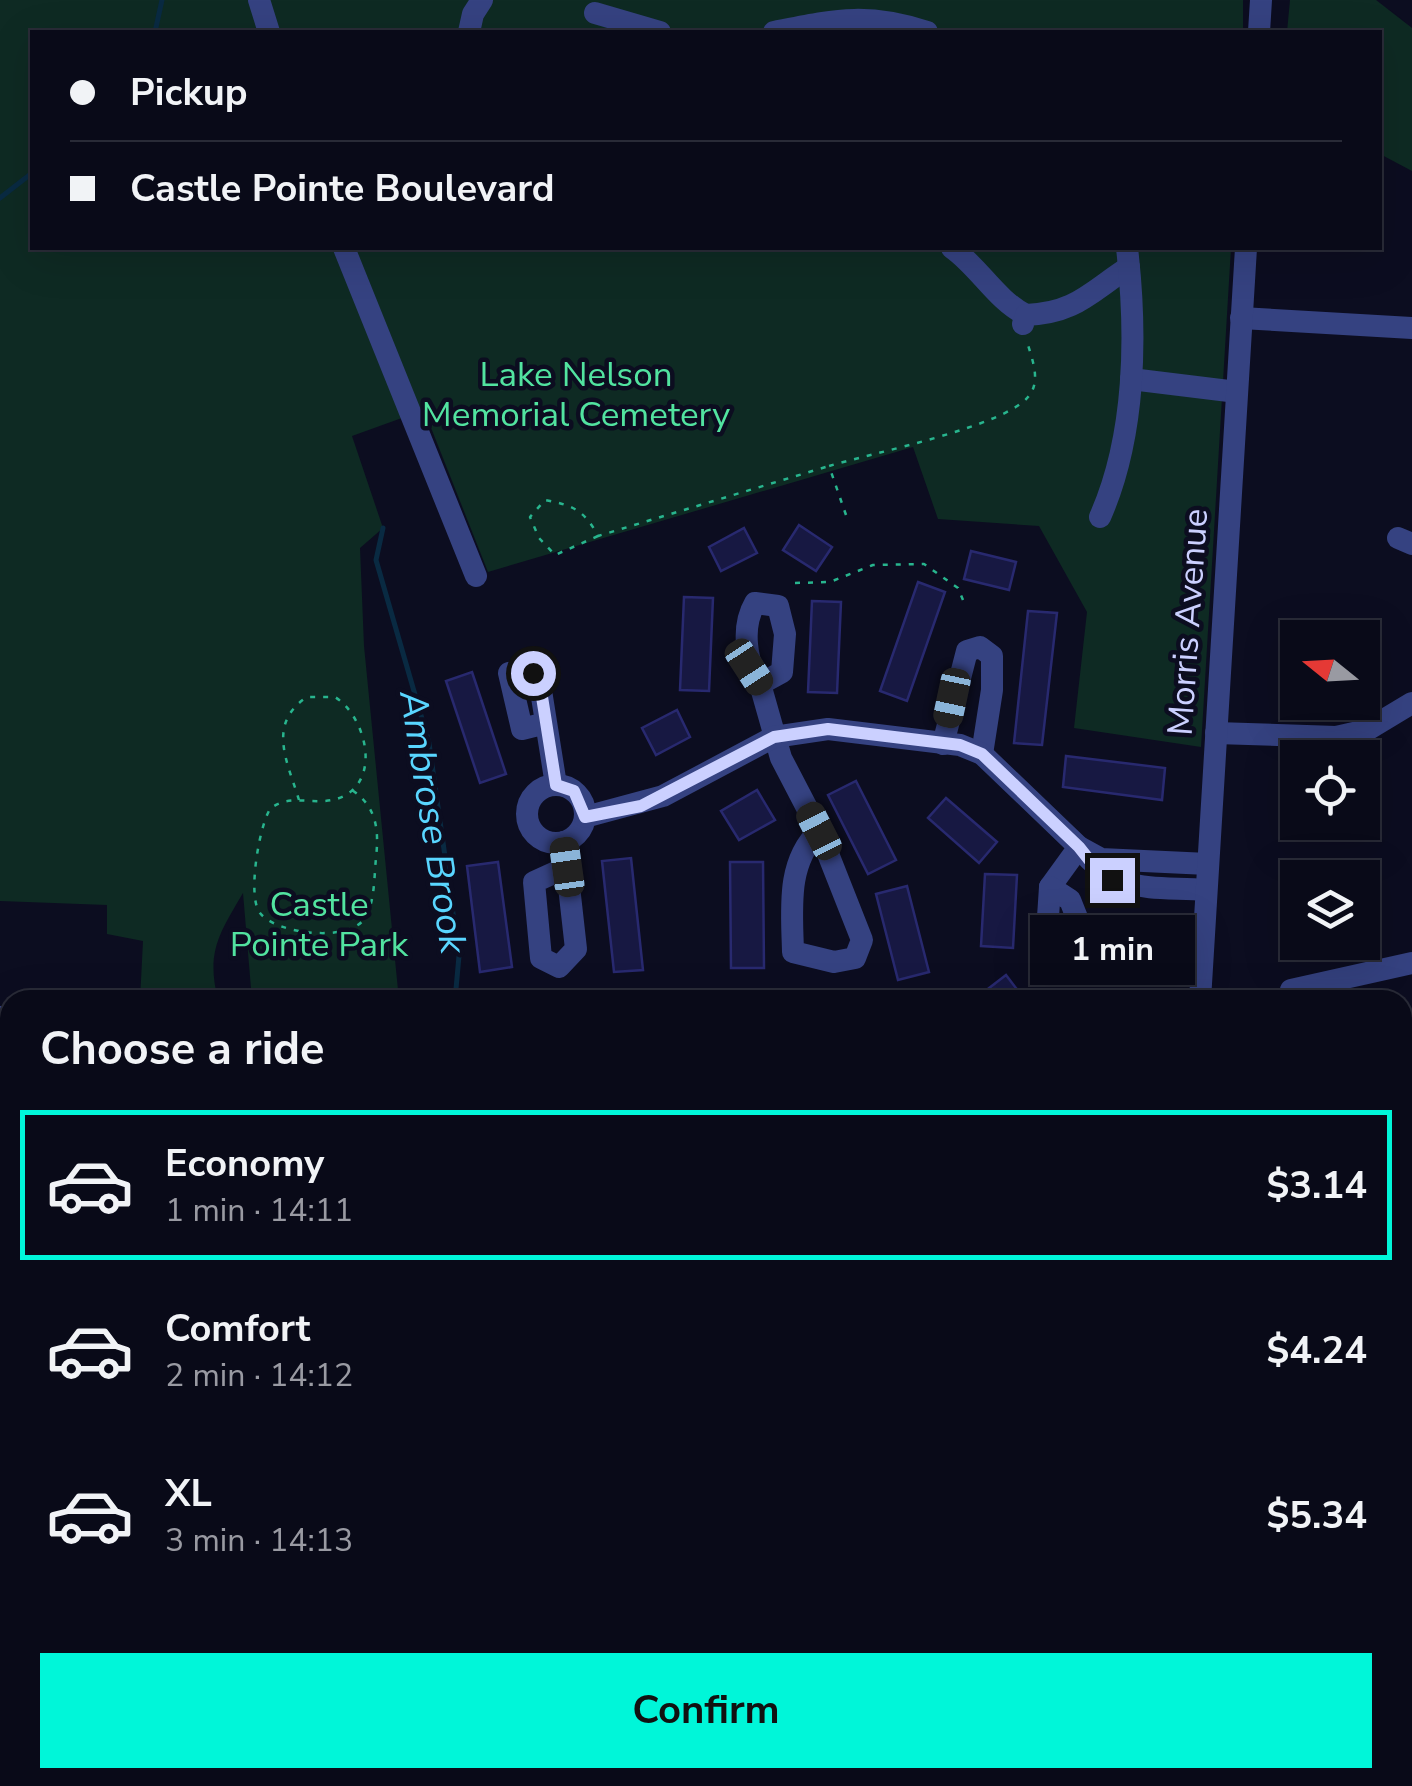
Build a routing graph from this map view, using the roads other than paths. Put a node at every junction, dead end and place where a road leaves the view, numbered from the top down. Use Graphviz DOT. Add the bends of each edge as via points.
graph roads {
  1 [pos="260,0"];
  2 [pos="482,0"];
  3 [pos="1261,0"];
  4 [pos="594,15"];
  5 [pos="268,30"];
  6 [pos="469,30"];
  7 [pos="652,30"];
  8 [pos="784,30"];
  9 [pos="920,30"];
  10 [pos="1259,30"];
  11 [pos="345,250"];
  12 [pos="955,250"];
  13 [pos="1246,250"];
  14 [pos="1128,257"];
  15 [pos="1241,318"];
  16 [pos="1412,328"];
  17 [pos="1131,379"];
  18 [pos="1237,392"];
  19 [pos="1100,517"];
  20 [pos="476,576"];
  21 [pos="760,684"];
  22 [pos="1412,703"];
  23 [pos="546,723"];
  24 [pos="1216,733"];
  25 [pos="774,737"];
  26 [pos="943,744"];
  27 [pos="982,754"];
  28 [pos="556,785"];
  29 [pos="585,817"];
  30 [pos="819,831"];
  31 [pos="564,842"];
  32 [pos="1079,847"];
  33 [pos="1208,864"];
  34 [pos="567,867"];
  35 [pos="1050,887"];
  36 [pos="1206,890"];
  37 [pos="1412,963"];
  38 [pos="1201,990"];
  39 [pos="1291,990"];
  1 -- 5 [label="street"];
  2 -- 6 [label="street"];
  3 -- 10 [label="street"];
  4 -- 7 [label="street"];
  8 -- 9 [label="street" via="847,17"];
  11 -- 20 [label="street"];
  12 -- 14 [label="street" via="1024,319 1057,314 1091,297"];
  13 -- 15 [label="street, Morris Avenue"];
  14 -- 17 [label="street"];
  15 -- 16 [label="street"];
  15 -- 18 [label="street, Morris Avenue"];
  17 -- 18 [label="street"];
  17 -- 19 [label="street"];
  18 -- 24 [label="street, Morris Avenue"];
  21 -- 25 [label="street"];
  22 -- 24 [label="street" via="1367,730 1336,736"];
  23 -- 28 [label="street"];
  24 -- 33 [label="street, Morris Avenue"];
  25 -- 26 [label="street" via="828,729"];
  25 -- 29 [label="street" via="652,801"];
  25 -- 30 [label="street"];
  26 -- 27 [label="street"];
  26 -- 27 [label="street" via="967,651 980,646 992,656"];
  27 -- 32 [label="street"];
  28 -- 29 [label="street" via="574,791"];
  28 -- 31 [label="street" via="531,799 527,818 536,836"];
  29 -- 31 [label="street"];
  30 -- 30 [label="street" via="802,847 792,888 793,952 834,962 855,958 862,940"];
  31 -- 34 [label="street"];
  32 -- 33 [label="street" via="1101,858"];
  32 -- 35 [label="street"];
  32 -- 36 [label="street" via="1112,880"];
  33 -- 36 [label="street, Morris Avenue"];
  36 -- 38 [label="street, Morris Avenue"];
  37 -- 39 [label="street"];
}
